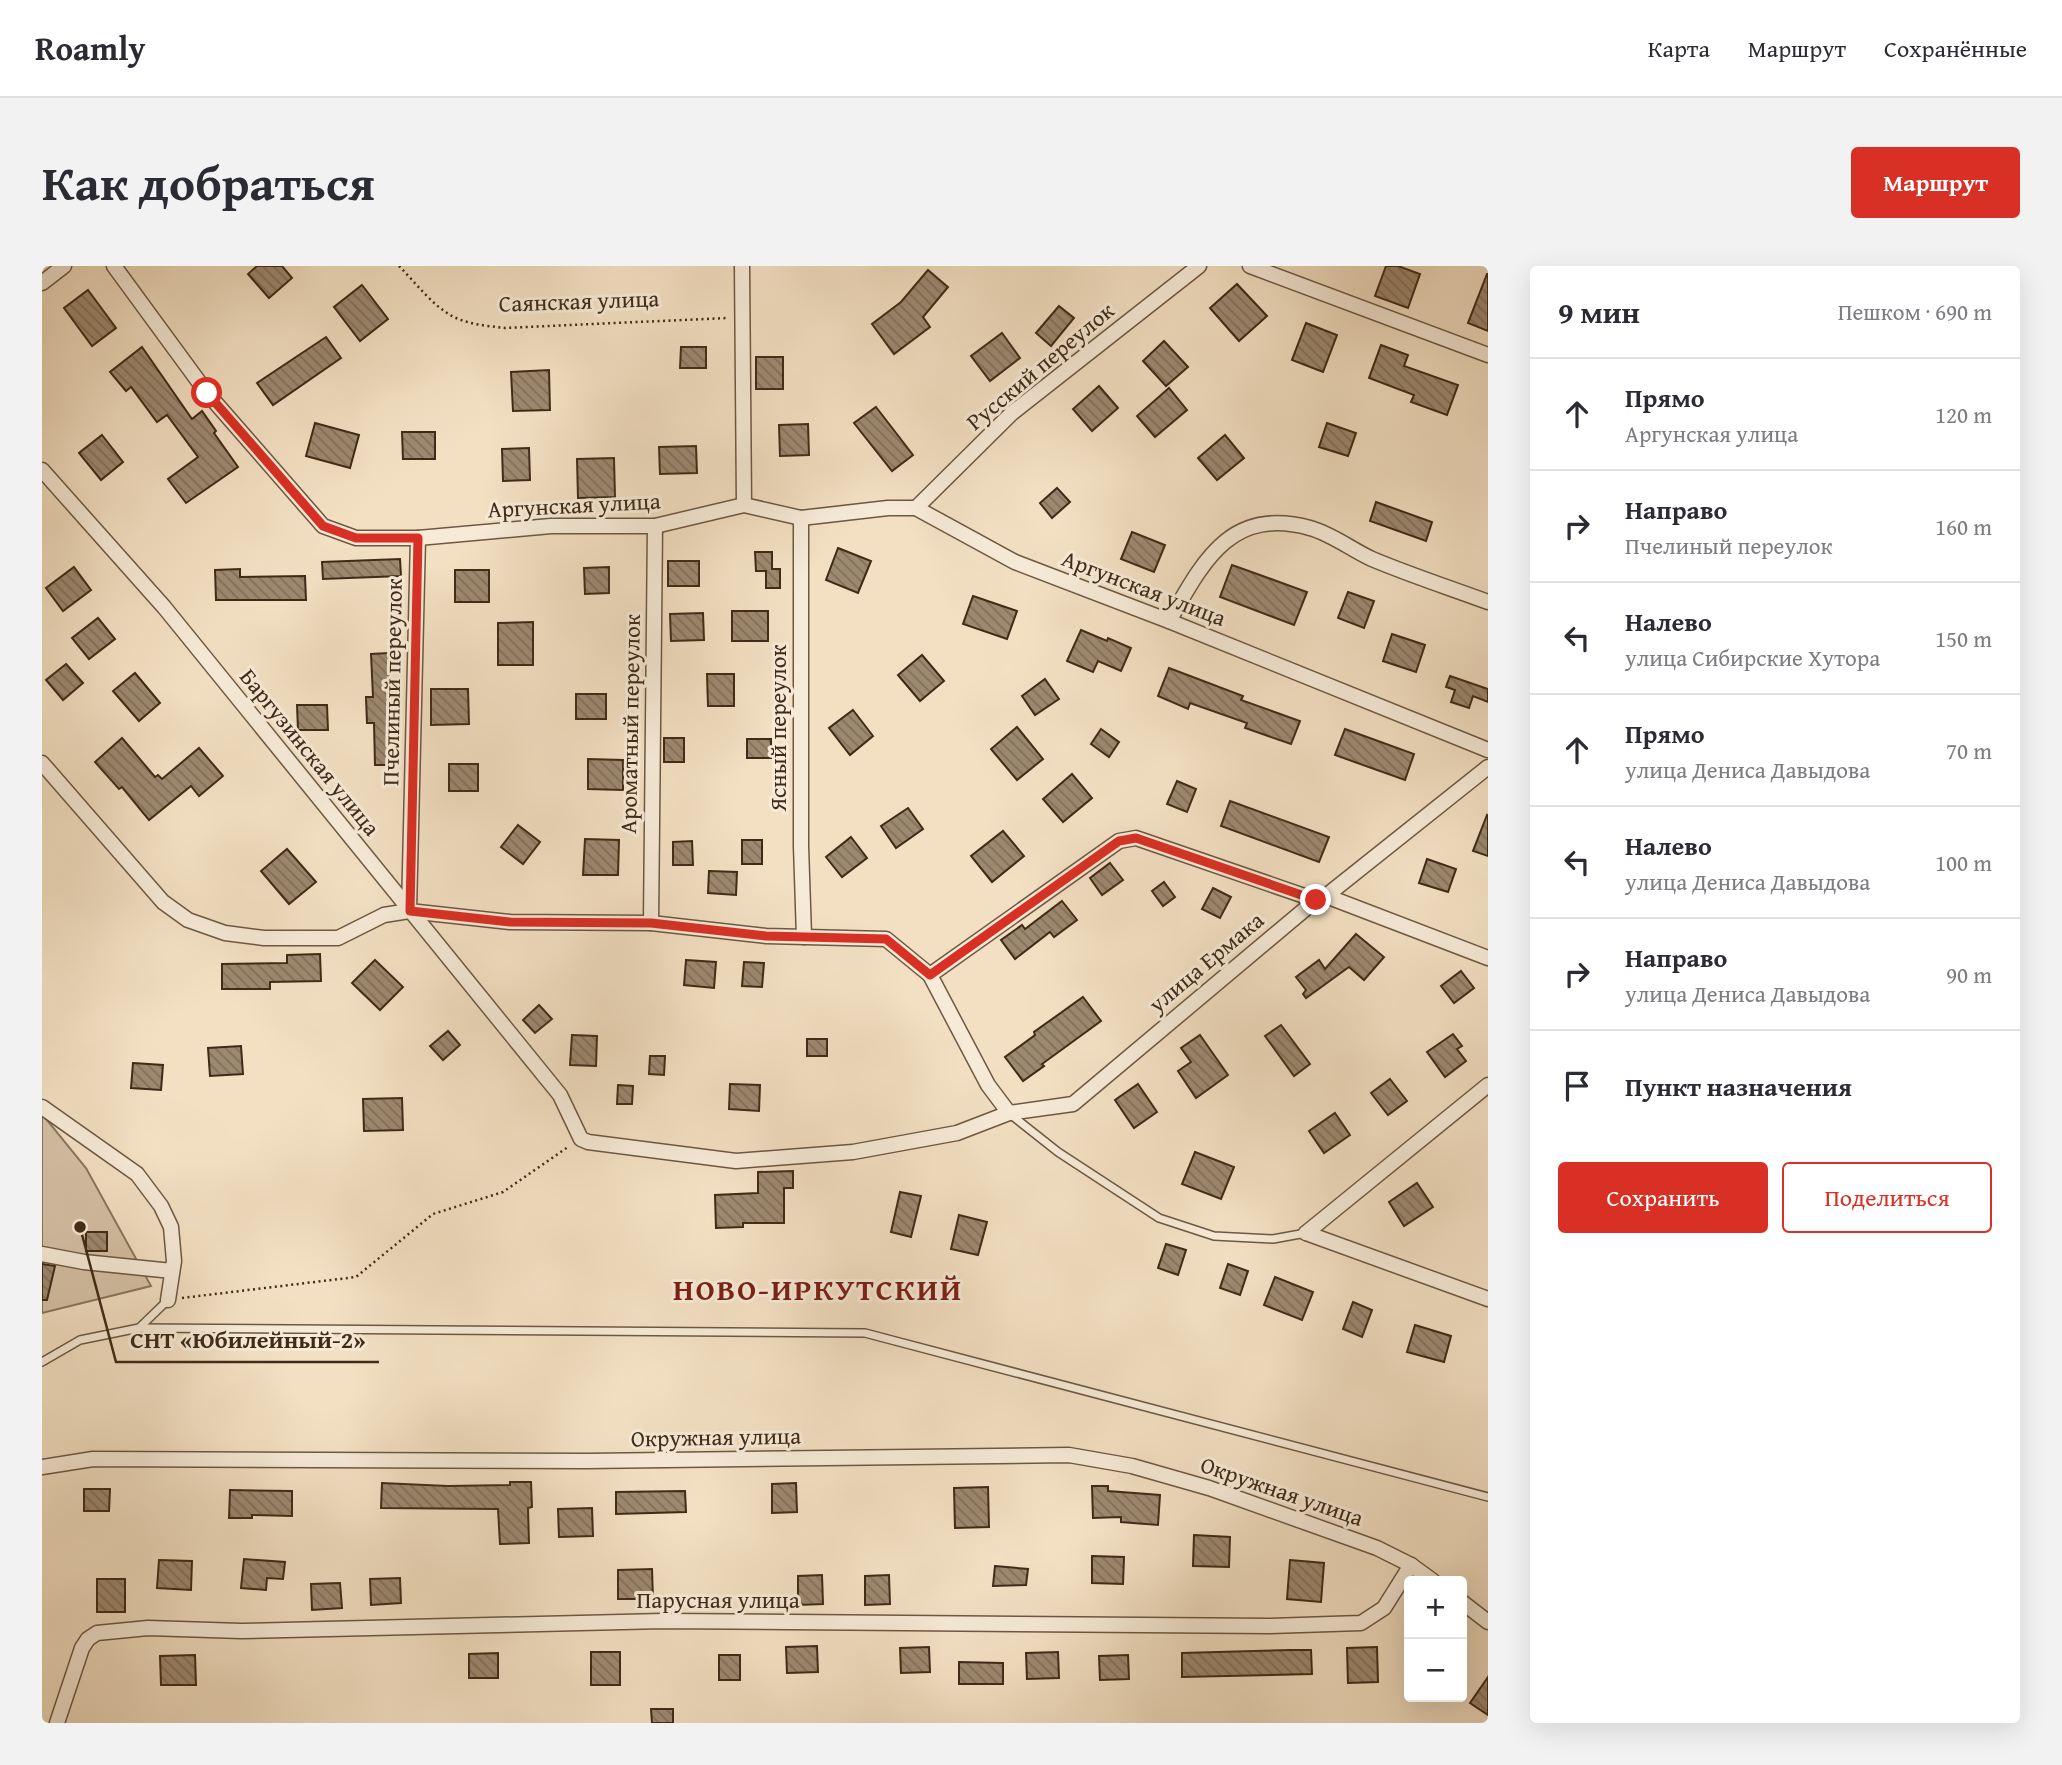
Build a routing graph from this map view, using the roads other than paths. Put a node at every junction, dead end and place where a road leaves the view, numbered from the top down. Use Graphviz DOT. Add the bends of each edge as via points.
graph roads {
  1 [pos="64,266"];
  2 [pos="114,266"];
  3 [pos="741,266"];
  4 [pos="1199,266"];
  5 [pos="1250,266"];
  6 [pos="42,283"];
  7 [pos="1488,355"];
  8 [pos="42,470"];
  9 [pos="744,505"];
  10 [pos="916,508"];
  11 [pos="801,518"];
  12 [pos="655,526"];
  13 [pos="418,538"];
  14 [pos="1488,602"];
  15 [pos="1169,621"];
  16 [pos="1488,750"];
  17 [pos="42,763"];
  18 [pos="1488,767"];
  19 [pos="1321,898"];
  20 [pos="410,911"];
  21 [pos="651,923"];
  22 [pos="804,937"];
  23 [pos="1488,958"];
  24 [pos="930,975"];
  25 [pos="1488,1085"];
  26 [pos="42,1107"];
  27 [pos="1009,1113"];
  28 [pos="580,1139"];
  29 [pos="1306,1233"];
  30 [pos="42,1254"];
  31 [pos="172,1271"];
  32 [pos="1488,1299"];
  33 [pos="168,1300"];
  34 [pos="139,1328"];
  35 [pos="42,1362"];
  36 [pos="42,1467"];
  37 [pos="1488,1497"];
  38 [pos="1411,1565"];
  39 [pos="1426,1576"];
  40 [pos="1467,1606"];
  41 [pos="1488,1622"];
  42 [pos="57,1723"];
  1 -- 6 [label="street"];
  2 -- 13 [label="street, Аргунская улица" via="207,393 323,526 356,538"];
  3 -- 9 [label="street"];
  4 -- 10 [label="street, Русский переулок" via="1012,413"];
  5 -- 7 [label="street"];
  8 -- 20 [label="street, Баргузинская улица" via="164,607"];
  9 -- 11 [label="street, Аргунская улица"];
  9 -- 12 [label="street, Аргунская улица"];
  10 -- 11 [label="street, Аргунская улица"];
  10 -- 15 [label="street, Аргунская улица" via="1015,562"];
  11 -- 22 [label="street, Ясный переулок"];
  12 -- 13 [label="street, Аргунская улица" via="551,526"];
  12 -- 21 [label="street, Ароматный переулок"];
  13 -- 20 [label="street, Пчелиный переулок"];
  14 -- 15 [label="street" via="1372,559 1311,528 1277,524 1250,526 1226,541 1203,563"];
  15 -- 16 [label="street, Аргунская улица"];
  17 -- 20 [label="street" via="163,902 188,920 225,933 264,938 338,939 384,915"];
  18 -- 19 [label="street, улица Ермака"];
  19 -- 23 [label="street"];
  19 -- 24 [label="street" via="1136,838 1119,841"];
  19 -- 27 [label="street, улица Ермака" via="1073,1104"];
  20 -- 21 [label="street" via="510,922"];
  20 -- 28 [label="street, Баргузинская улица" via="560,1095"];
  21 -- 22 [label="street"];
  22 -- 24 [label="street" via="886,939"];
  24 -- 27 [label="street" via="988,1085"];
  25 -- 29 [label="street"];
  26 -- 31 [label="street" via="136,1174 171,1227"];
  27 -- 28 [label="street, улица Ермака" via="957,1133 853,1152 736,1161"];
  27 -- 29 [label="lane" via="1058,1152 1159,1218 1214,1236 1273,1239"];
  29 -- 32 [label="street"];
  30 -- 31 [label="street"];
  31 -- 33 [label="street"];
  33 -- 34 [label="lane"];
  34 -- 35 [label="lane" via="80,1340"];
  34 -- 37 [label="lane" via="865,1333"];
  36 -- 38 [label="street, Окружная улица" via="93,1459 587,1461 1069,1455 1132,1466 1196,1485 1377,1548"];
  38 -- 39 [label="street, Окружная улица"];
  38 -- 42 [label="street, Парусная улица" via="1384,1608 1361,1623 663,1621 254,1631 148,1628 97,1633 82,1648"];
  40 -- 41 [label="street"];
}
